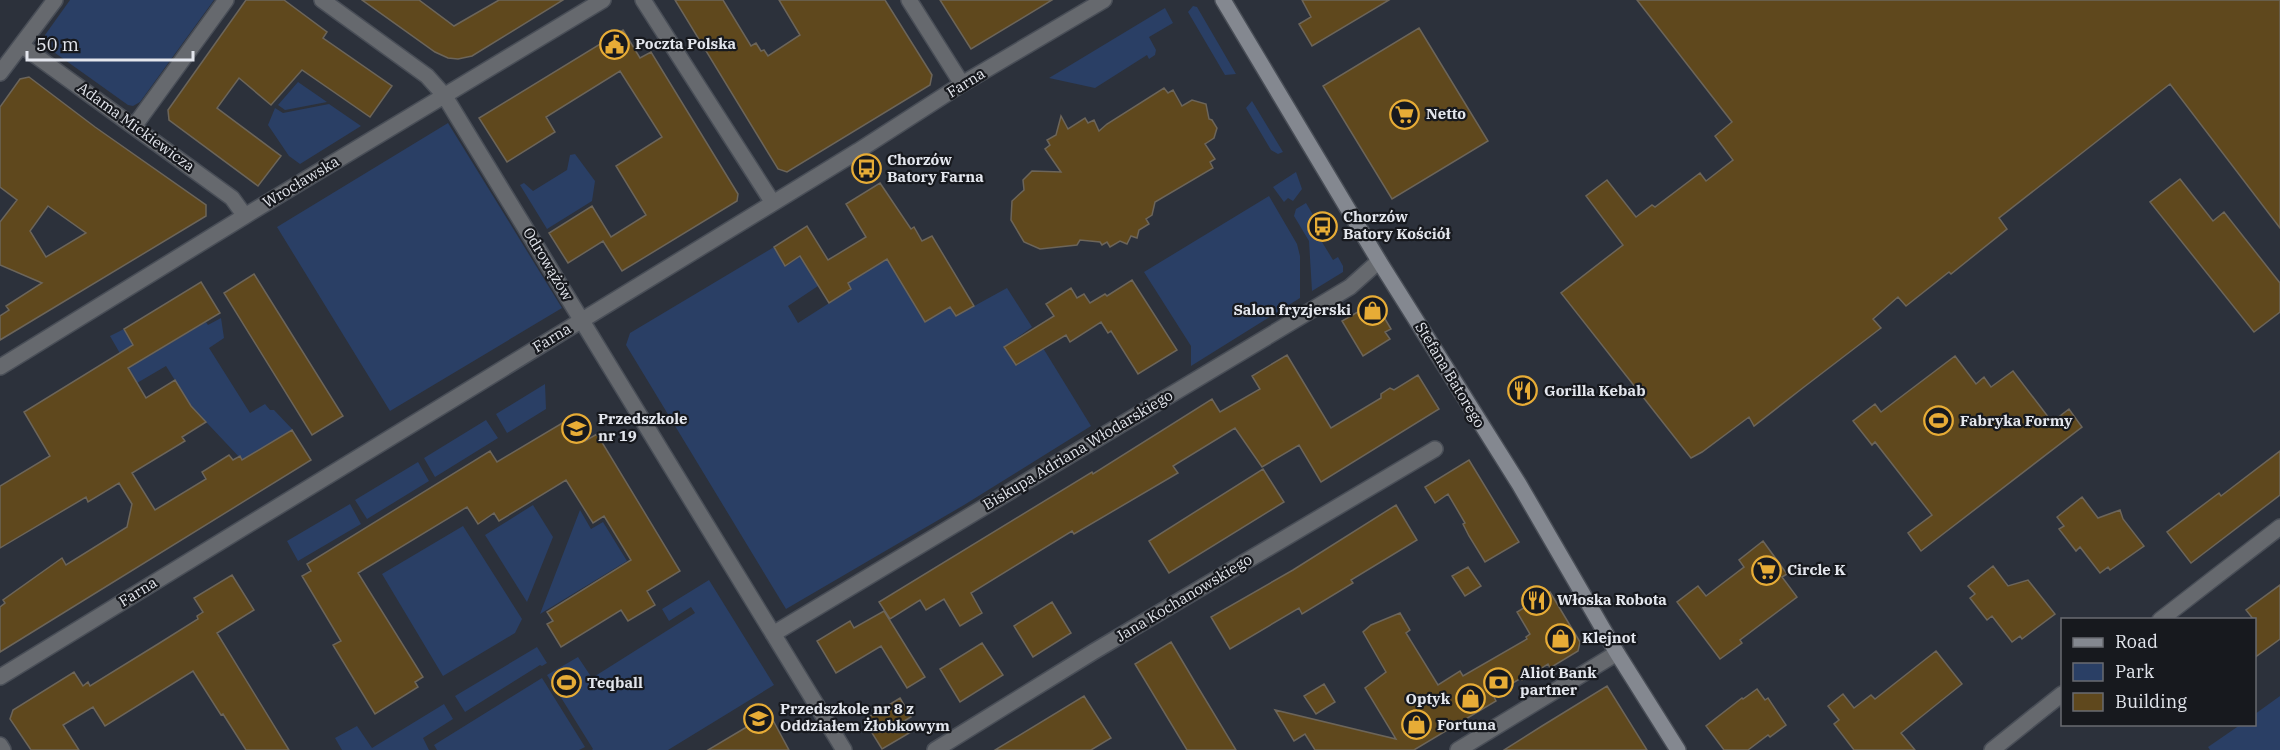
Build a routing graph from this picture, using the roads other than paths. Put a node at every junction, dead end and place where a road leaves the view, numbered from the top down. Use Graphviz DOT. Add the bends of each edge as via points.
graph roads {
  1 [pos="55,0"];
  2 [pos="226,0"];
  3 [pos="322,0"];
  4 [pos="603,0"];
  5 [pos="643,0"];
  6 [pos="909,0"];
  7 [pos="1104,0"];
  8 [pos="1223,0"];
  9 [pos="21,45"];
  10 [pos="0,73"];
  11 [pos="962,84"];
  12 [pos="444,95"];
  13 [pos="135,125"];
  14 [pos="773,203"];
  15 [pos="245,216"];
  16 [pos="1379,261"];
  17 [pos="582,320"];
  18 [pos="0,367"];
  19 [pos="1435,449"];
  20 [pos="2280,527"];
  21 [pos="2163,618"];
  22 [pos="773,634"];
  23 [pos="1617,654"];
  24 [pos="0,677"];
  25 [pos="2061,695"];
  26 [pos="0,745"];
  27 [pos="3,750"];
  28 [pos="844,750"];
  29 [pos="935,750"];
  30 [pos="1458,750"];
  31 [pos="1678,750"];
  32 [pos="1992,750"];
  1 -- 9 [label="street"];
  2 -- 13 [label="street"];
  3 -- 12 [label="street, Odrowążów" via="427,76"];
  4 -- 12 [label="street, Wrocławska"];
  5 -- 14 [label="street"];
  6 -- 11 [label="street"];
  7 -- 11 [label="street, Farna"];
  8 -- 16 [label="street, Stefana Batorego"];
  9 -- 10 [label="street"];
  9 -- 13 [label="street, Adama Mickiewicza"];
  11 -- 14 [label="street, Farna"];
  12 -- 15 [label="street, Wrocławska"];
  12 -- 17 [label="street, Odrowążów"];
  13 -- 15 [label="street, Adama Mickiewicza" via="232,198"];
  14 -- 17 [label="street, Farna"];
  15 -- 18 [label="street, Wrocławska"];
  16 -- 22 [label="street, Biskupa Adriana Włodarskiego" via="1350,287"];
  16 -- 23 [label="street, Stefana Batorego" via="1519,484"];
  17 -- 22 [label="street, Odrowążów"];
  17 -- 24 [label="street, Farna"];
  19 -- 29 [label="street, Jana Kochanowskiego"];
  20 -- 21 [label="street"];
  22 -- 28 [label="street, Odrowążów"];
  23 -- 30 [label="street"];
  23 -- 31 [label="street, Stefana Batorego"];
  25 -- 32 [label="street"];
  26 -- 27 [label="street"];
}
